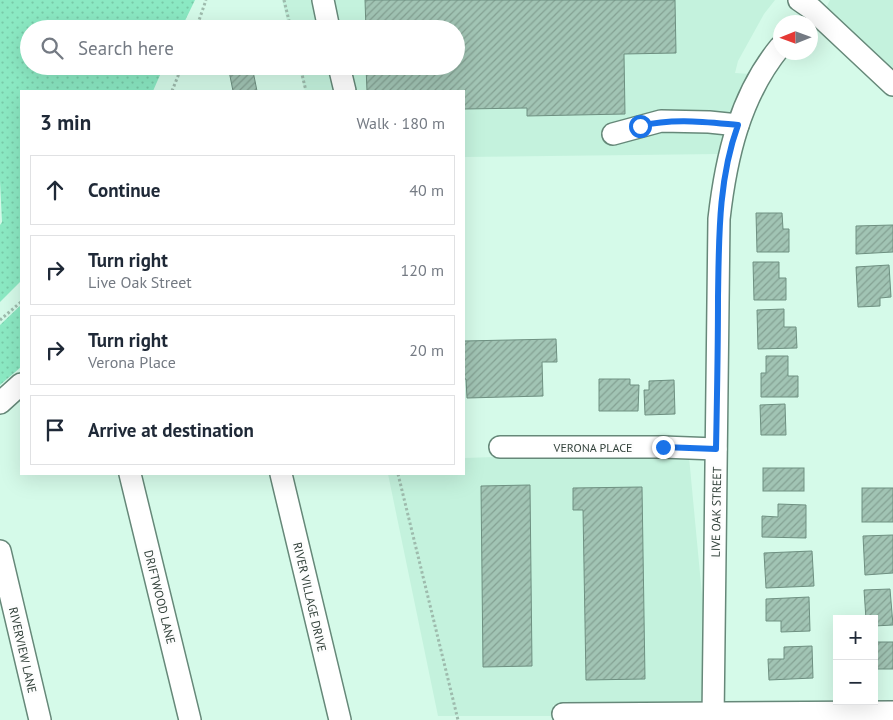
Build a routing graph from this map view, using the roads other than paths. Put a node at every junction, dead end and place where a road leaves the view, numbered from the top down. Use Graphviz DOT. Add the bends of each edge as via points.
graph roads {
  1 [pos="323,0"];
  2 [pos="808,8"];
  3 [pos="327,20"];
  4 [pos="773,57"];
  5 [pos="341,75"];
  6 [pos="893,85"];
  7 [pos="345,90"];
  8 [pos="738,125"];
  9 [pos="614,134"];
  10 [pos="20,385"];
  11 [pos="0,403"];
  12 [pos="500,446"];
  13 [pos="716,449"];
  14 [pos="130,475"];
  15 [pos="281,475"];
  16 [pos="0,551"];
  17 [pos="893,712"];
  18 [pos="563,714"];
  19 [pos="713,717"];
  20 [pos="40,720"];
  21 [pos="190,720"];
  22 [pos="340,720"];
  1 -- 3 [label="street"];
  2 -- 6 [label="street"];
  4 -- 8 [label="street, LIVE OAK STREET"];
  5 -- 7 [label="street"];
  8 -- 9 [label="street" via="660,121"];
  8 -- 13 [label="street, LIVE OAK STREET" via="719,219"];
  10 -- 11 [label="street"];
  12 -- 13 [label="street, VERONA PLACE"];
  13 -- 19 [label="street, LIVE OAK STREET"];
  14 -- 21 [label="street, DRIFTWOOD LANE"];
  15 -- 22 [label="street, RIVER VILLAGE DRIVE"];
  16 -- 20 [label="street, RIVERVIEW LANE"];
  17 -- 19 [label="street"];
  18 -- 19 [label="street"];
}
